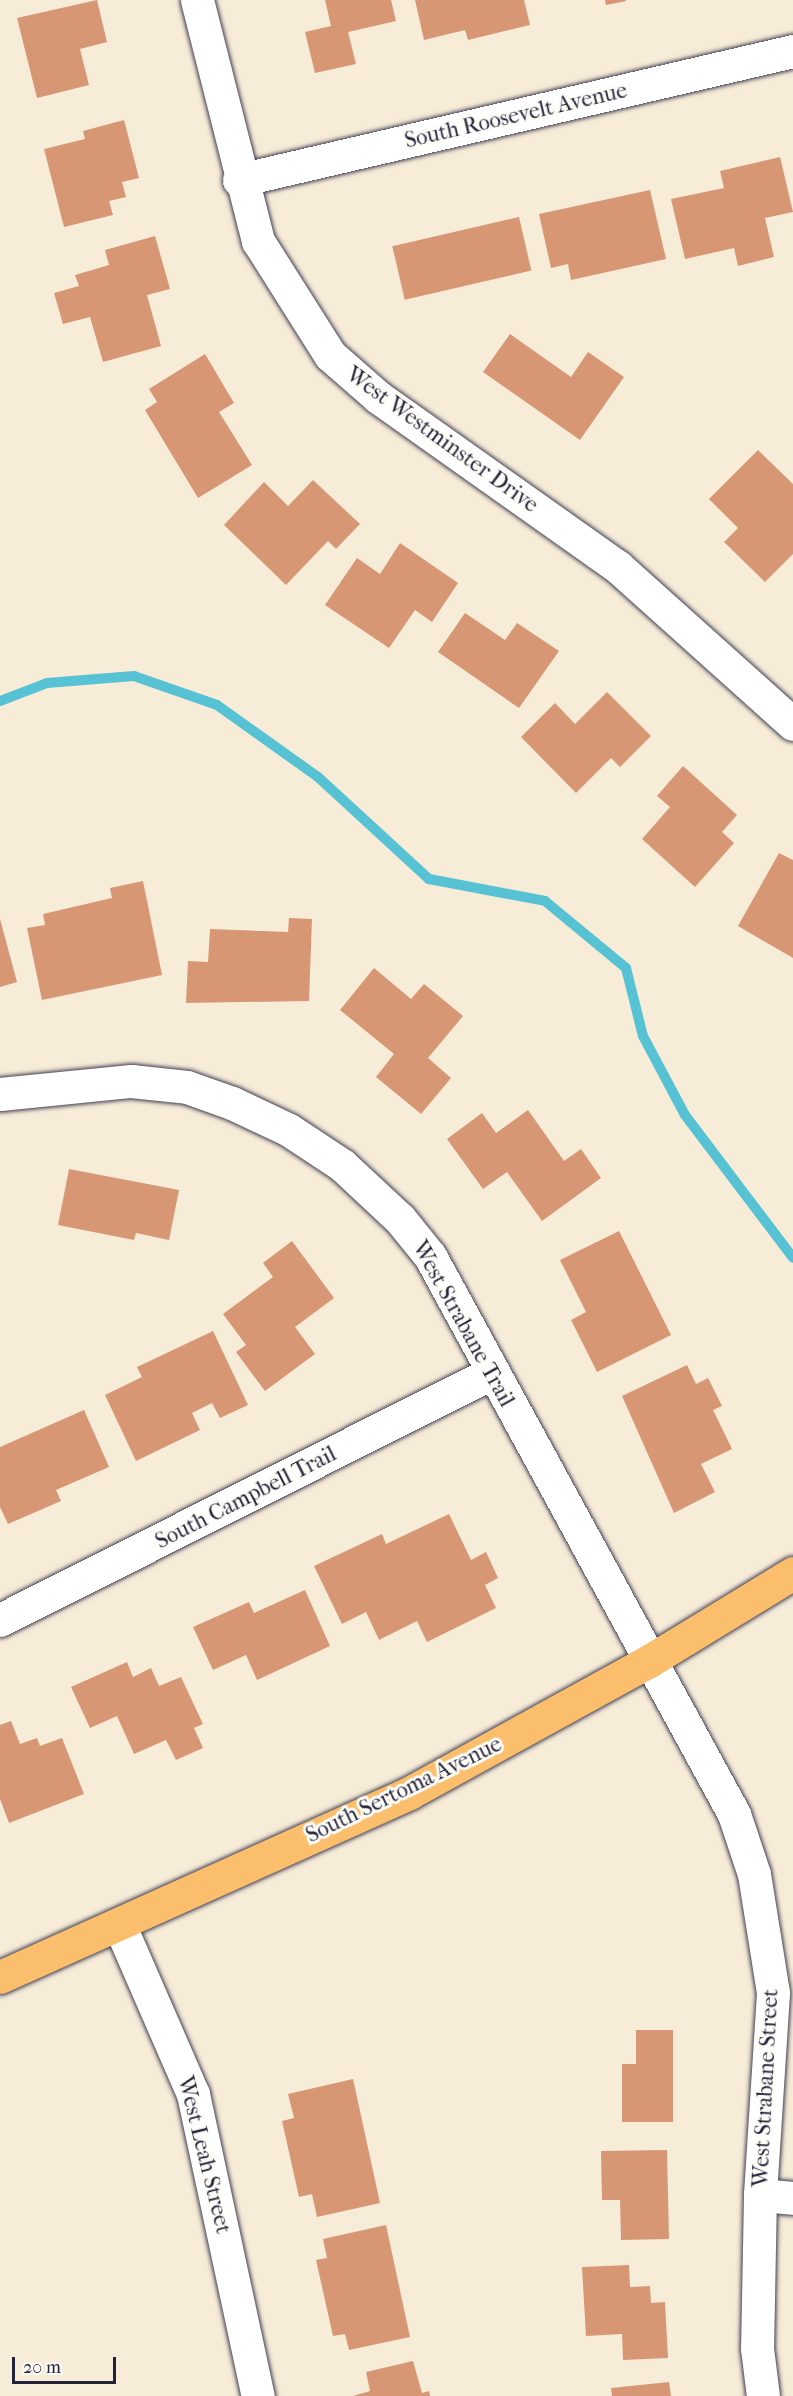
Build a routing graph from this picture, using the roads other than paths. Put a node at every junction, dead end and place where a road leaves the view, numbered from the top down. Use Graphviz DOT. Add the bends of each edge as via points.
graph roads {
  1 [pos="197,0"];
  2 [pos="793,51"];
  3 [pos="239,180"];
  4 [pos="793,724"];
  5 [pos="0,1094"];
  6 [pos="491,1373"];
  7 [pos="793,1573"];
  8 [pos="0,1620"];
  9 [pos="649,1662"];
  10 [pos="119,1924"];
  11 [pos="0,1977"];
  12 [pos="760,2195"];
  13 [pos="793,2198"];
  14 [pos="258,2396"];
  15 [pos="763,2396"];
  1 -- 3 [label="street, West Westminster Drive"];
  2 -- 3 [label="street, South Roosevelt Avenue"];
  3 -- 4 [label="street, West Westminster Drive" via="258,241 330,355 378,397 618,567"];
  5 -- 6 [label="street, West Strabane Trail" via="131,1081 187,1087 289,1130 342,1165 400,1219 430,1256"];
  6 -- 8 [label="street, South Campbell Trail"];
  6 -- 9 [label="street, West Strabane Trail"];
  7 -- 9 [label="main road, South Sertoma Avenue"];
  9 -- 10 [label="main road, South Sertoma Avenue" via="409,1793"];
  9 -- 12 [label="street, West Strabane Street" via="734,1814 759,1895 773,1993"];
  10 -- 11 [label="main road, South Sertoma Avenue"];
  10 -- 14 [label="street, West Leah Street" via="193,2094"];
  12 -- 13 [label="street"];
  12 -- 15 [label="street, West Strabane Street" via="757,2348"];
}
